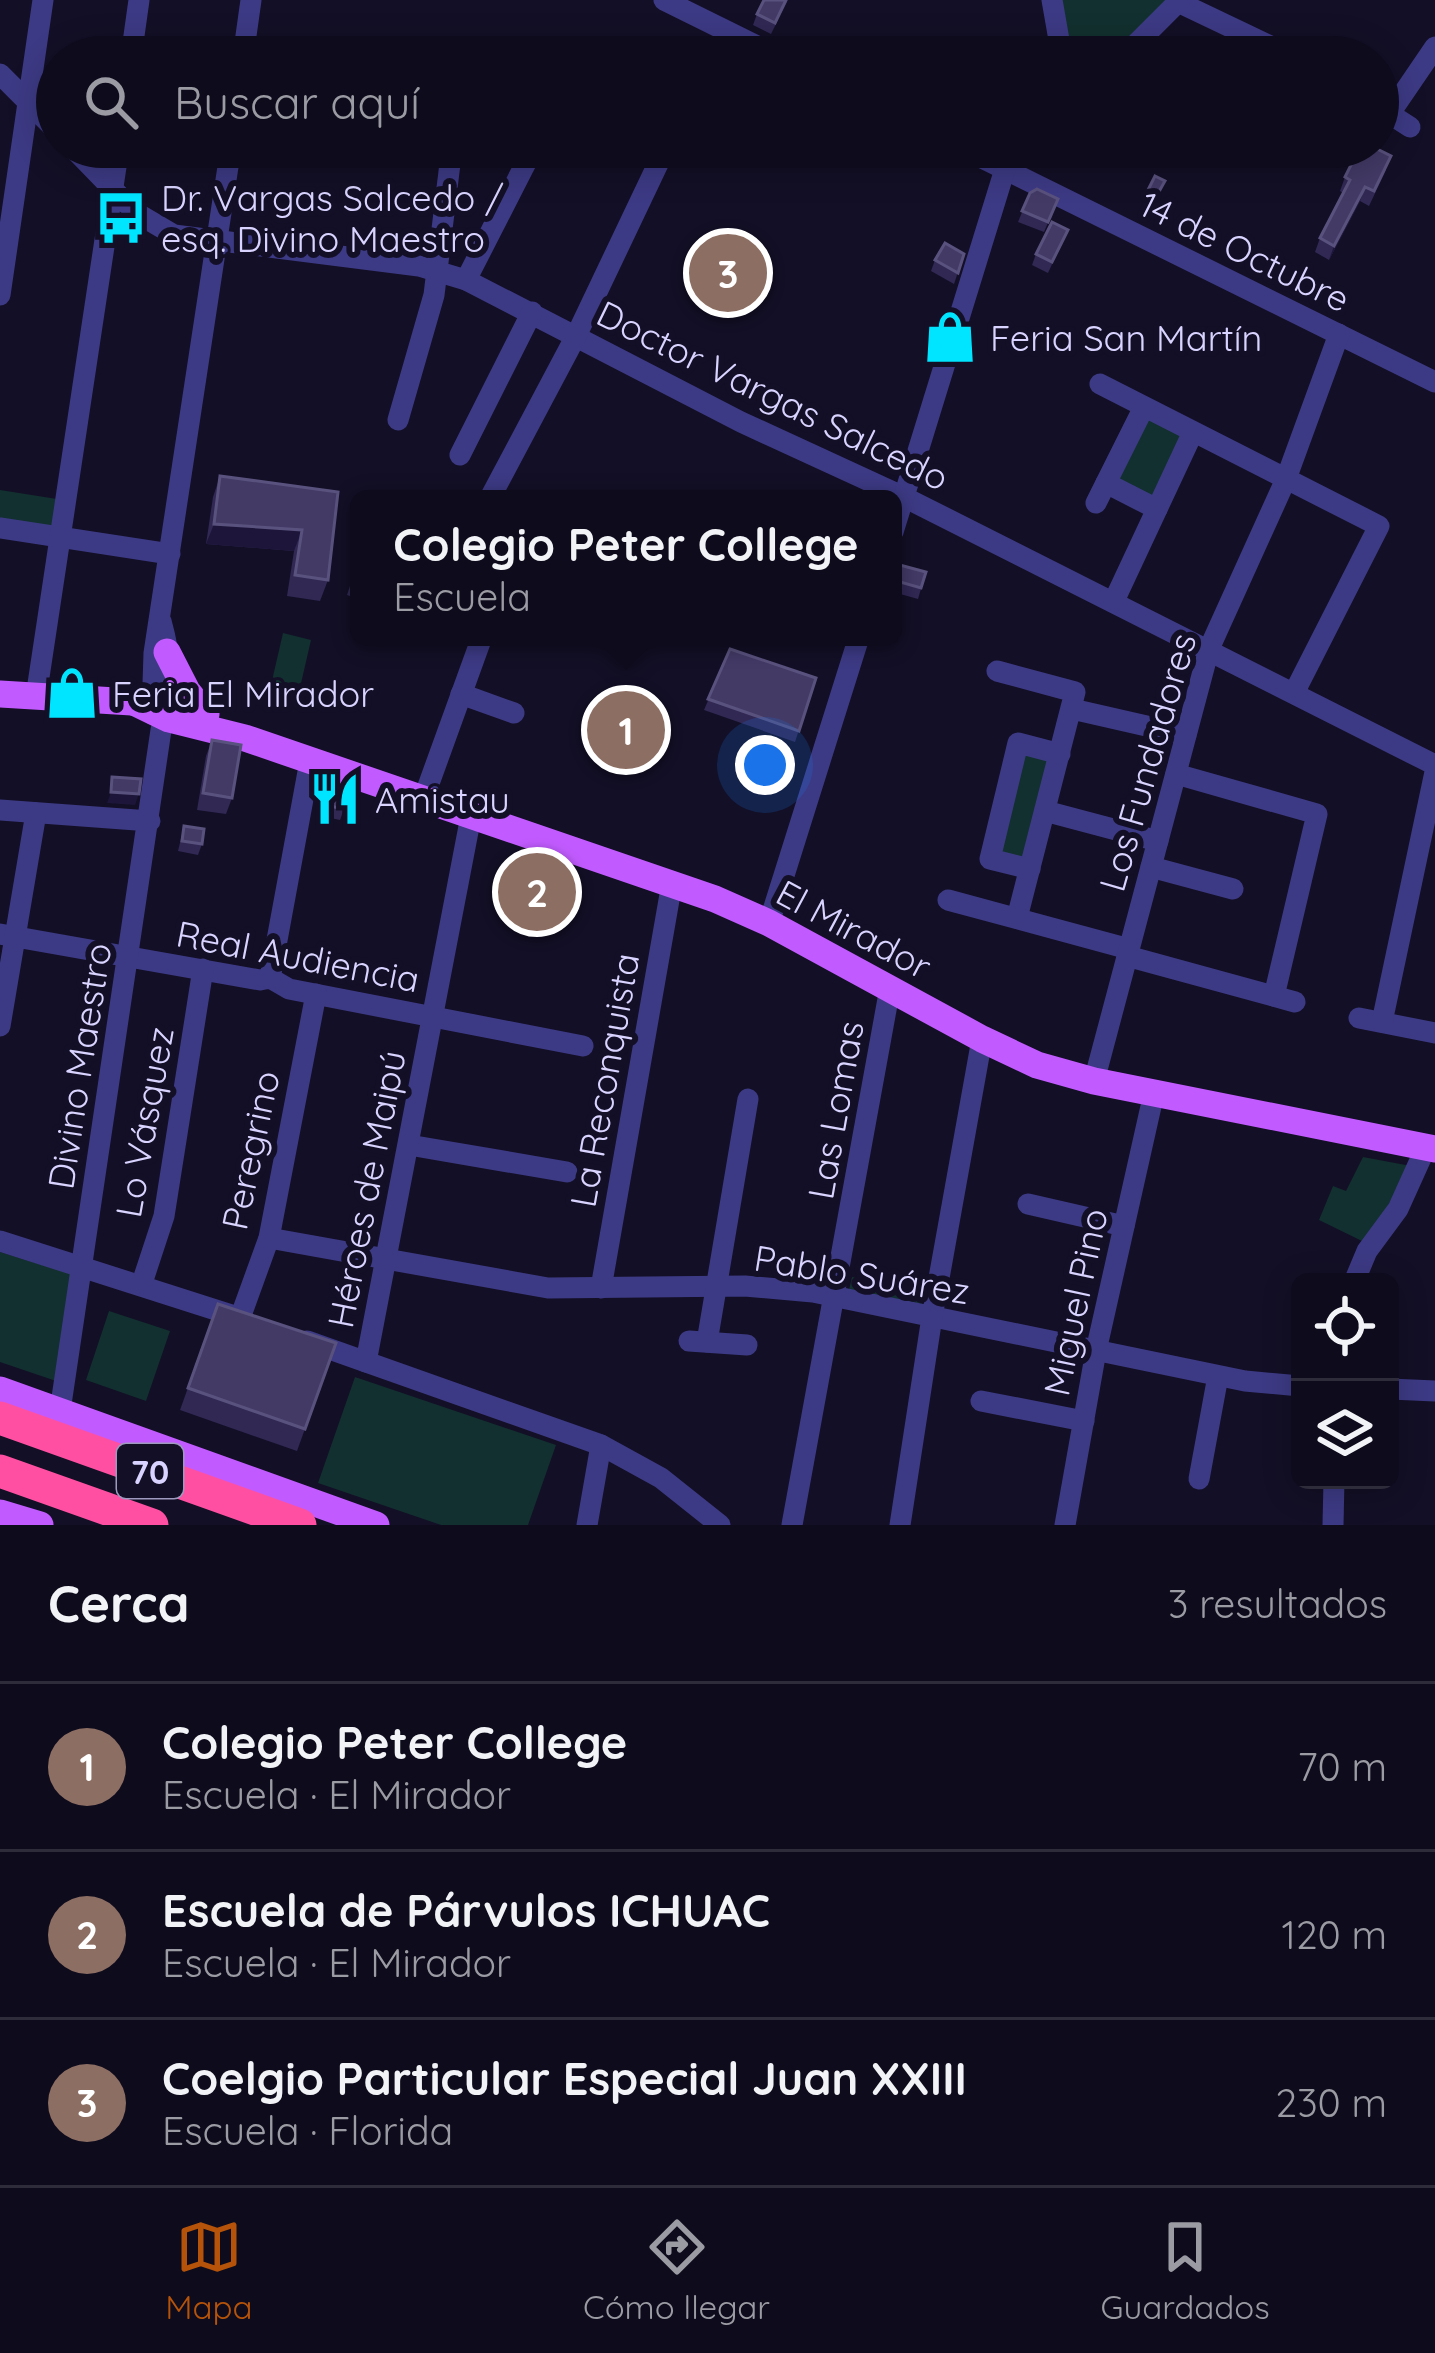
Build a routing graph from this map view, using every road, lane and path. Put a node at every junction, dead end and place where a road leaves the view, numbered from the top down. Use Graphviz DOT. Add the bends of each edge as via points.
graph roads {
  1 [pos="43,0"];
  2 [pos="139,0"];
  3 [pos="251,0"];
  4 [pos="664,0"];
  5 [pos="1052,0"];
  6 [pos="1179,1"];
  7 [pos="38,36"];
  8 [pos="134,36"];
  9 [pos="246,36"];
  10 [pos="737,36"];
  11 [pos="1058,36"];
  12 [pos="1144,36"];
  13 [pos="1250,36"];
  14 [pos="1435,47"];
  15 [pos="36,55"];
  16 [pos="0,74"];
  17 [pos="1399,91"];
  18 [pos="30,103"];
  19 [pos="36,109"];
  20 [pos="1399,120"];
  21 [pos="1409,127"];
  22 [pos="93,168"];
  23 [pos="117,168"];
  24 [pos="228,168"];
  25 [pos="449,168"];
  26 [pos="523,168"];
  27 [pos="656,168"];
  28 [pos="1005,169"];
  29 [pos="114,190"];
  30 [pos="219,242"];
  31 [pos="436,269"];
  32 [pos="466,280"];
  33 [pos="0,295"];
  34 [pos="532,312"];
  35 [pos="577,334"];
  36 [pos="1339,334"];
  37 [pos="1435,382"];
  38 [pos="1100,384"];
  39 [pos="1144,407"];
  40 [pos="398,420"];
  41 [pos="1193,432"];
  42 [pos="460,455"];
  43 [pos="1286,479"];
  44 [pos="494,490"];
  45 [pos="889,490"];
  46 [pos="904,497"];
  47 [pos="902,503"];
  48 [pos="1157,509"];
  49 [pos="0,528"];
  50 [pos="61,537"];
  51 [pos="170,554"];
  52 [pos="1114,602"];
  53 [pos="161,621"];
  54 [pos="479,646"];
  55 [pos="856,646"];
  56 [pos="1209,649"];
  57 [pos="167,652"];
  58 [pos="997,671"];
  59 [pos="1294,693"];
  60 [pos="0,694"];
  61 [pos="461,694"];
  62 [pos="36,697"];
  63 [pos="1072,709"];
  64 [pos="156,711"];
  65 [pos="514,712"];
  66 [pos="206,714"];
  67 [pos="1186,735"];
  68 [pos="245,738"];
  69 [pos="1060,754"];
  70 [pos="310,761"];
  71 [pos="1435,768"];
  72 [pos="1176,774"];
  73 [pos="424,800"];
  74 [pos="0,810"];
  75 [pos="1046,811"];
  76 [pos="36,813"];
  77 [pos="471,816"];
  78 [pos="150,821"];
  79 [pos="1158,841"];
  80 [pos="1151,867"];
  81 [pos="1030,869"];
  82 [pos="1424,876"];
  83 [pos="672,883"];
  84 [pos="1233,889"];
  85 [pos="948,899"];
  86 [pos="1017,918"];
  87 [pos="769,923"];
  88 [pos="8,935"];
  89 [pos="1128,952"];
  90 [pos="130,956"];
  91 [pos="202,969"];
  92 [pos="270,978"];
  93 [pos="890,988"];
  94 [pos="316,994"];
  95 [pos="433,1016"];
  96 [pos="0,1026"];
  97 [pos="1435,1033"];
  98 [pos="982,1040"];
  99 [pos="583,1046"];
  100 [pos="1094,1081"];
  101 [pos="1154,1093"];
  102 [pos="748,1099"];
  103 [pos="409,1145"];
  104 [pos="1430,1148"];
  105 [pos="567,1172"];
  106 [pos="1028,1204"];
  107 [pos="1124,1226"];
  108 [pos="269,1238"];
  109 [pos="0,1241"];
  110 [pos="387,1257"];
  111 [pos="82,1265"];
  112 [pos="1358,1273"];
  113 [pos="142,1283"];
  114 [pos="717,1287"];
  115 [pos="601,1288"];
  116 [pos="833,1296"];
  117 [pos="932,1317"];
  118 [pos="261,1325"];
  119 [pos="747,1345"];
  120 [pos="1096,1351"];
  121 [pos="366,1362"];
  122 [pos="1218,1376"];
  123 [pos="1291,1385"];
  124 [pos="1399,1389"];
  125 [pos="0,1390"];
  126 [pos="1435,1390"];
  127 [pos="981,1401"];
  128 [pos="60,1411"];
  129 [pos="0,1418"];
  130 [pos="1084,1421"];
  131 [pos="601,1445"];
  132 [pos="0,1471"];
  133 [pos="1199,1479"];
  134 [pos="1334,1489"];
  135 [pos="0,1513"];
  136 [pos="39,1525"];
  137 [pos="152,1525"];
  138 [pos="300,1525"];
  139 [pos="376,1525"];
  140 [pos="587,1525"];
  141 [pos="720,1525"];
  142 [pos="792,1525"];
  143 [pos="900,1525"];
  144 [pos="1065,1525"];
  145 [pos="1333,1525"];
  1 -- 7 [label="street"];
  2 -- 8 [label="street"];
  3 -- 9 [label="street"];
  4 -- 10 [label="street"];
  5 -- 11 [label="street"];
  6 -- 12 [label="street"];
  6 -- 13 [label="street"];
  14 -- 17 [label="street"];
  15 -- 18 [label="street"];
  16 -- 18 [label="street"];
  18 -- 19 [label="street"];
  18 -- 33 [label="street"];
  20 -- 21 [label="street"];
  22 -- 29 [label="street, Doctor Vargas Salcedo"];
  23 -- 29 [label="street"];
  24 -- 30 [label="street, Divino Maestro"];
  25 -- 31 [label="street"];
  26 -- 32 [label="street"];
  27 -- 35 [label="street"];
  28 -- 36 [label="street, 14 de Octubre"];
  28 -- 46 [label="street"];
  29 -- 30 [label="street, Doctor Vargas Salcedo" via="163,230"];
  29 -- 50 [label="street"];
  30 -- 31 [label="street, Doctor Vargas Salcedo"];
  30 -- 51 [label="street, Divino Maestro"];
  31 -- 32 [label="street, Doctor Vargas Salcedo"];
  31 -- 40 [label="street"];
  32 -- 34 [label="street, Doctor Vargas Salcedo"];
  34 -- 35 [label="street, Doctor Vargas Salcedo"];
  34 -- 42 [label="street"];
  35 -- 44 [label="street"];
  35 -- 45 [label="street, Doctor Vargas Salcedo"];
  36 -- 37 [label="street, 14 de Octubre"];
  36 -- 43 [label="street, Los Fundadores"];
  38 -- 39 [label="street"];
  39 -- 41 [label="street"];
  39 -- 48 [label="street" via="1101,493"];
  41 -- 43 [label="street"];
  41 -- 48 [label="street"];
  43 -- 56 [label="street, Los Fundadores"];
  43 -- 59 [label="street" via="1379,526"];
  46 -- 47 [label="street"];
  46 -- 52 [label="street, Doctor Vargas Salcedo"];
  48 -- 52 [label="street"];
  49 -- 50 [label="street"];
  50 -- 51 [label="street"];
  50 -- 62 [label="street"];
  51 -- 53 [label="street, Divino Maestro"];
  52 -- 56 [label="street, Doctor Vargas Salcedo"];
  53 -- 57 [label="street, Divino Maestro"];
  53 -- 64 [label="street, Divino Maestro"];
  54 -- 61 [label="street"];
  55 -- 87 [label="street"];
  56 -- 59 [label="street, Doctor Vargas Salcedo"];
  56 -- 67 [label="street, Los Fundadores"];
  57 -- 64 [label="street, Divino Maestro"];
  57 -- 66 [label="main road"];
  58 -- 63 [label="street" via="1076,692"];
  59 -- 71 [label="street, Doctor Vargas Salcedo"];
  60 -- 62 [label="main road, El Mirador"];
  61 -- 65 [label="street"];
  61 -- 73 [label="street"];
  62 -- 64 [label="main road, El Mirador"];
  63 -- 67 [label="street"];
  63 -- 69 [label="street"];
  64 -- 66 [label="main road, El Mirador"];
  64 -- 68 [label="main road, El Mirador"];
  64 -- 78 [label="street, Divino Maestro"];
  66 -- 68 [label="main road, El Mirador"];
  67 -- 72 [label="street, Los Fundadores"];
  68 -- 70 [label="main road, El Mirador"];
  69 -- 75 [label="street"];
  69 -- 81 [label="street" via="1018,743 990,859"];
  70 -- 73 [label="main road, El Mirador"];
  70 -- 92 [label="street"];
  71 -- 82 [label="street"];
  72 -- 79 [label="street, Los Fundadores"];
  72 -- 89 [label="street" via="1317,814 1285,999"];
  73 -- 77 [label="main road, El Mirador"];
  74 -- 76 [label="street"];
  75 -- 79 [label="street"];
  75 -- 81 [label="street"];
  76 -- 78 [label="street"];
  76 -- 88 [label="street"];
  77 -- 83 [label="main road, El Mirador"];
  77 -- 95 [label="street, Héroes de Maipú"];
  78 -- 90 [label="street, Divino Maestro"];
  79 -- 80 [label="street, Los Fundadores"];
  80 -- 84 [label="street"];
  80 -- 89 [label="street, Los Fundadores"];
  81 -- 86 [label="street"];
  82 -- 97 [label="street" via="1371,1020"];
  83 -- 87 [label="main road, El Mirador"];
  83 -- 115 [label="street, La Reconquista"];
  85 -- 86 [label="street"];
  86 -- 89 [label="street"];
  87 -- 93 [label="main road, El Mirador"];
  88 -- 90 [label="street, Real Audiencia"];
  88 -- 96 [label="street"];
  89 -- 100 [label="street, Los Fundadores"];
  90 -- 91 [label="street, Real Audiencia"];
  90 -- 111 [label="street, Divino Maestro"];
  91 -- 92 [label="street, Real Audiencia"];
  91 -- 113 [label="street, Lo Vásquez" via="164,1216"];
  92 -- 94 [label="street, Real Audiencia"];
  93 -- 98 [label="main road, El Mirador"];
  93 -- 116 [label="street, Las Lomas"];
  94 -- 95 [label="street, Real Audiencia"];
  94 -- 108 [label="street, Peregrino"];
  95 -- 99 [label="street, Real Audiencia"];
  95 -- 103 [label="street, Héroes de Maipú"];
  98 -- 100 [label="main road, El Mirador"];
  98 -- 117 [label="street"];
  100 -- 101 [label="main road, El Mirador"];
  101 -- 104 [label="main road, El Mirador"];
  101 -- 107 [label="street, Miguel Pino"];
  102 -- 114 [label="street"];
  103 -- 105 [label="street"];
  103 -- 110 [label="street, Héroes de Maipú"];
  104 -- 112 [label="street"];
  106 -- 107 [label="street"];
  107 -- 120 [label="street, Miguel Pino"];
  108 -- 110 [label="street, Pablo Suárez"];
  108 -- 118 [label="street, Peregrino"];
  109 -- 111 [label="street"];
  110 -- 115 [label="street, Pablo Suárez" via="535,1286"];
  110 -- 121 [label="street, Héroes de Maipú"];
  111 -- 113 [label="street"];
  111 -- 128 [label="street, Divino Maestro"];
  113 -- 118 [label="street"];
  114 -- 115 [label="street, Pablo Suárez"];
  114 -- 116 [label="street, Pablo Suárez"];
  114 -- 119 [label="street" via="698,1341"];
  116 -- 117 [label="street, Pablo Suárez"];
  116 -- 142 [label="street, Las Lomas"];
  117 -- 120 [label="street, Pablo Suárez"];
  117 -- 143 [label="street"];
  118 -- 121 [label="street"];
  120 -- 122 [label="street, Pablo Suárez"];
  120 -- 130 [label="street, Miguel Pino"];
  121 -- 131 [label="street"];
  122 -- 123 [label="street, Pablo Suárez"];
  122 -- 133 [label="street"];
  124 -- 126 [label="street"];
  125 -- 128 [label="main road"];
  127 -- 130 [label="street"];
  128 -- 139 [label="main road"];
  129 -- 138 [label="highway, 70"];
  130 -- 144 [label="street, Miguel Pino"];
  131 -- 140 [label="street"];
  131 -- 141 [label="street" via="661,1478"];
  132 -- 137 [label="highway, 70"];
  134 -- 145 [label="street"];
  135 -- 136 [label="main road"];
}
